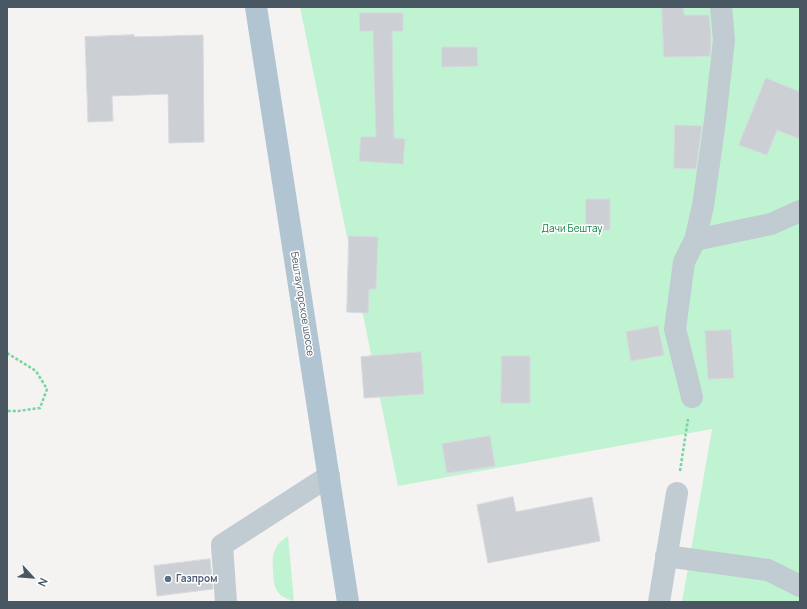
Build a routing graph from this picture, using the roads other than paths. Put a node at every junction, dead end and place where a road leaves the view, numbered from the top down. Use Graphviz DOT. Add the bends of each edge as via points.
graph roads {
  1 [pos="256,7"];
  2 [pos="721,7"];
  3 [pos="800,211"];
  4 [pos="694,240"];
  5 [pos="692,396"];
  6 [pos="329,476"];
  7 [pos="677,493"];
  8 [pos="666,556"];
  9 [pos="800,586"];
  10 [pos="226,602"];
  11 [pos="348,602"];
  12 [pos="659,602"];
  1 -- 6 [label="main road, Бештаугорское шоссе"];
  2 -- 4 [label="lane" via="724,40 716,114 703,206"];
  3 -- 4 [label="lane" via="771,224"];
  4 -- 5 [label="lane" via="684,262 675,329"];
  6 -- 10 [label="lane" via="222,544"];
  6 -- 11 [label="main road, Бештаугорское шоссе"];
  7 -- 8 [label="lane"];
  8 -- 9 [label="lane" via="768,570"];
  8 -- 12 [label="lane"];
}
